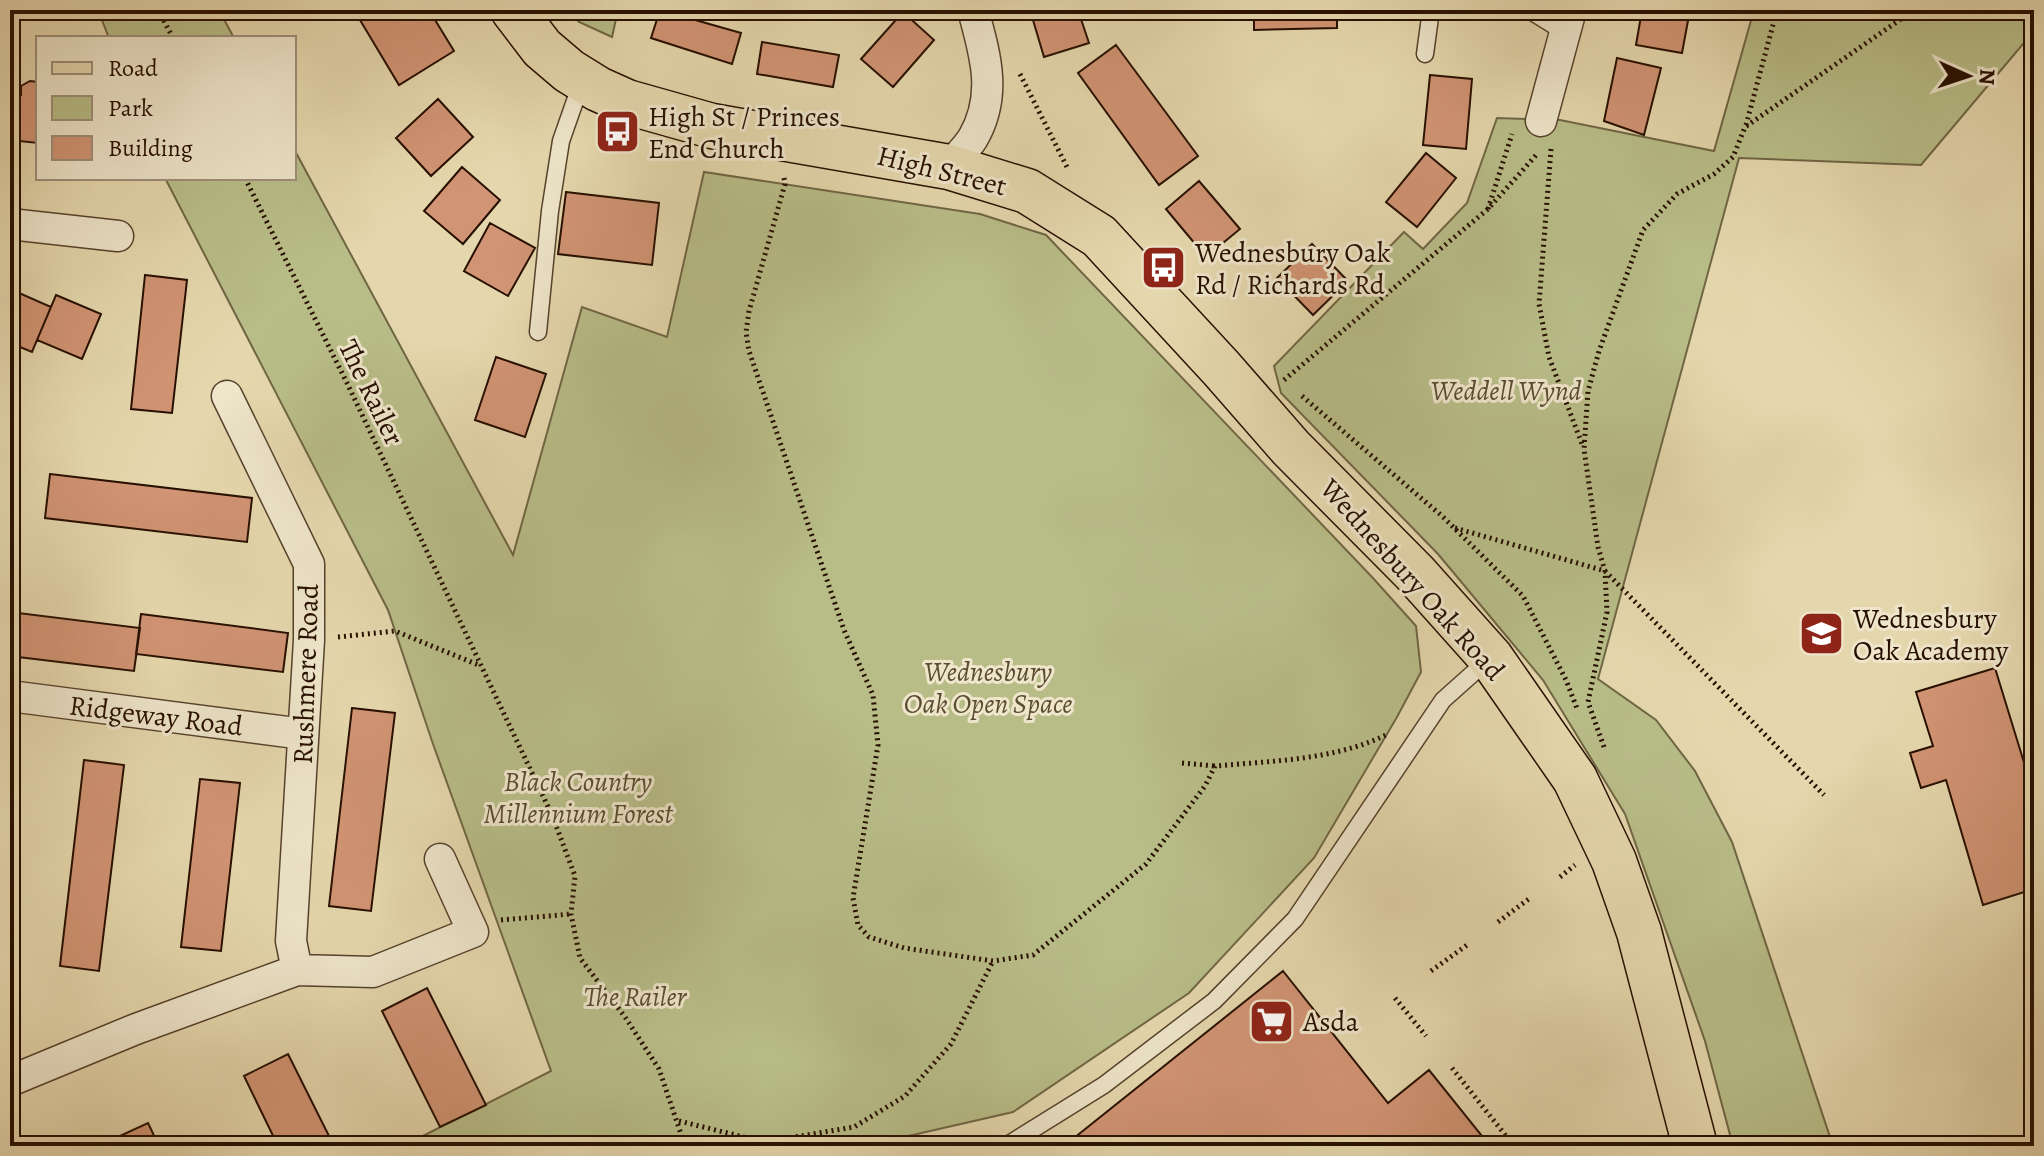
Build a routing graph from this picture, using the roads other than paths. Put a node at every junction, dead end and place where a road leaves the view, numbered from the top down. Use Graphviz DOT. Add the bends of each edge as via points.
graph roads {
  1 [pos="513,10"];
  2 [pos="973,10"];
  3 [pos="1431,10"];
  4 [pos="1529,10"];
  5 [pos="1568,22"];
  6 [pos="1425,54"];
  7 [pos="583,79"];
  8 [pos="1546,129"];
  9 [pos="949,167"];
  10 [pos="1027,191"];
  11 [pos="10,224"];
  12 [pos="118,236"];
  13 [pos="538,332"];
  14 [pos="227,396"];
  15 [pos="1491,658"];
  16 [pos="10,696"];
  17 [pos="303,734"];
  18 [pos="440,859"];
  19 [pos="297,970"];
  20 [pos="10,1081"];
  21 [pos="1006,1146"];
  22 [pos="1695,1146"];
  1 -- 7 [label="main road, High Street" via="542,48"];
  2 -- 9 [label="street" via="987,68 988,104 973,139"];
  3 -- 6 [label="lane"];
  4 -- 5 [label="lane"];
  5 -- 8 [label="street"];
  7 -- 9 [label="main road, High Street" via="627,102 712,126"];
  7 -- 13 [label="lane" via="561,141"];
  9 -- 10 [label="main road, High Street"];
  10 -- 15 [label="main road, Wednesbury Oak Road" via="1099,236"];
  11 -- 12 [label="street"];
  14 -- 17 [label="street, Rushmere Road" via="309,564"];
  15 -- 21 [label="lane" via="1443,700 1295,919 1214,1001 1104,1085"];
  15 -- 22 [label="main road, Wednesbury Oak Road" via="1575,779 1614,861 1639,932"];
  16 -- 17 [label="street, Ridgeway Road"];
  17 -- 19 [label="street, Rushmere Road" via="291,941"];
  18 -- 19 [label="street" via="473,932 373,972"];
  19 -- 20 [label="street"];
}
